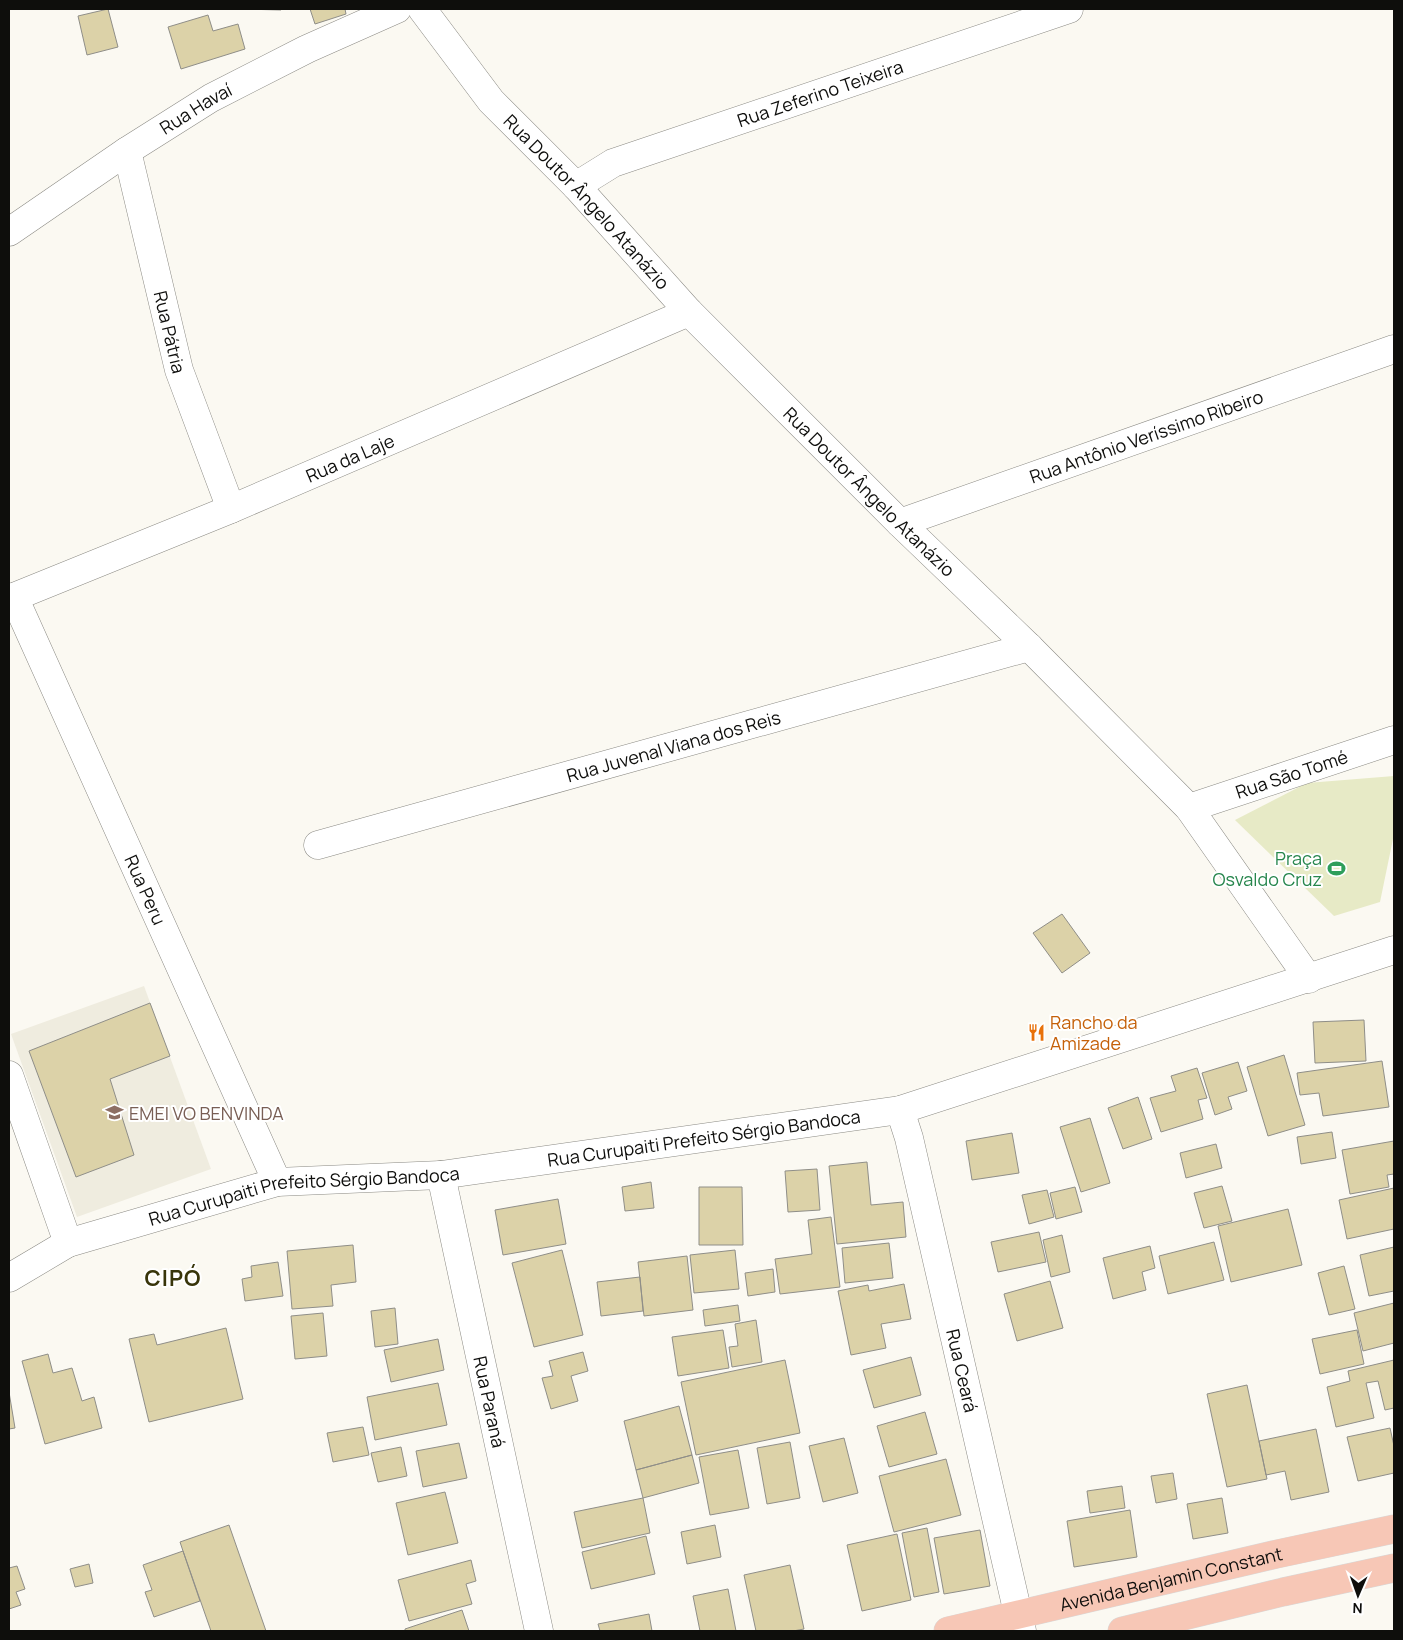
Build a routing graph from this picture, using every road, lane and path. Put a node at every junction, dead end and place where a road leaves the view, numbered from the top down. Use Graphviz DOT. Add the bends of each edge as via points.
graph roads {
  1 [pos="397,9"];
  2 [pos="422,9"];
  3 [pos="1069,9"];
  4 [pos="127,151"];
  5 [pos="576,186"];
  6 [pos="9,232"];
  7 [pos="689,312"];
  8 [pos="1394,349"];
  9 [pos="231,509"];
  10 [pos="900,523"];
  11 [pos="11,598"];
  12 [pos="1029,647"];
  13 [pos="1394,740"];
  14 [pos="1188,808"];
  15 [pos="318,845"];
  16 [pos="1393,958"];
  17 [pos="1309,979"];
  18 [pos="9,1075"];
  19 [pos="900,1110"];
  20 [pos="440,1175"];
  21 [pos="277,1182"];
  22 [pos="68,1243"];
  23 [pos="9,1278"];
  24 [pos="1394,1529"];
  25 [pos="1394,1568"];
  26 [pos="1021,1623"];
  27 [pos="539,1631"];
  28 [pos="948,1631"];
  29 [pos="1122,1631"];
  1 -- 4 [label="street, Rua Havaí" via="307,49 210,98"];
  2 -- 5 [label="street, Rua Doutor Ângelo Atanázio" via="491,101"];
  3 -- 5 [label="street, Rua Zeferino Teixeira" via="613,163"];
  4 -- 6 [label="street, Rua Havaí"];
  4 -- 9 [label="street, Rua Pátria" via="179,370"];
  5 -- 7 [label="street, Rua Doutor Ângelo Atanázio"];
  7 -- 9 [label="street, Rua da Laje"];
  7 -- 10 [label="street, Rua Doutor Ângelo Atanázio"];
  8 -- 10 [label="street, Rua Antônio Veríssimo Ribeiro"];
  9 -- 11 [label="street, Rua da Laje"];
  10 -- 12 [label="street, Rua Doutor Ângelo Atanázio"];
  11 -- 21 [label="street, Rua Peru"];
  12 -- 14 [label="street, Rua Doutor Ângelo Atanázio"];
  12 -- 15 [label="street, Rua Juvenal Viana dos Reis"];
  13 -- 14 [label="street, Rua São Tomé"];
  14 -- 17 [label="street, Rua Doutor Ângelo Atanázio"];
  16 -- 17 [label="street, Rua Curupaiti Prefeito Sérgio Bandoca"];
  17 -- 19 [label="street, Rua Curupaiti Prefeito Sérgio Bandoca"];
  18 -- 22 [label="street"];
  19 -- 20 [label="street, Rua Curupaiti Prefeito Sérgio Bandoca"];
  19 -- 26 [label="street, Rua Ceará"];
  20 -- 21 [label="street, Rua Curupaiti Prefeito Sérgio Bandoca"];
  20 -- 27 [label="street, Rua Paraná"];
  21 -- 22 [label="street, Rua Curupaiti Prefeito Sérgio Bandoca"];
  22 -- 23 [label="street, Rua Curupaiti Prefeito Sérgio Bandoca"];
  24 -- 26 [label="main road, Avenida Benjamin Constant" via="1277,1554"];
  25 -- 29 [label="main road, Avenida Benjamin Constant"];
  26 -- 28 [label="main road, Avenida Benjamin Constant"];
}
